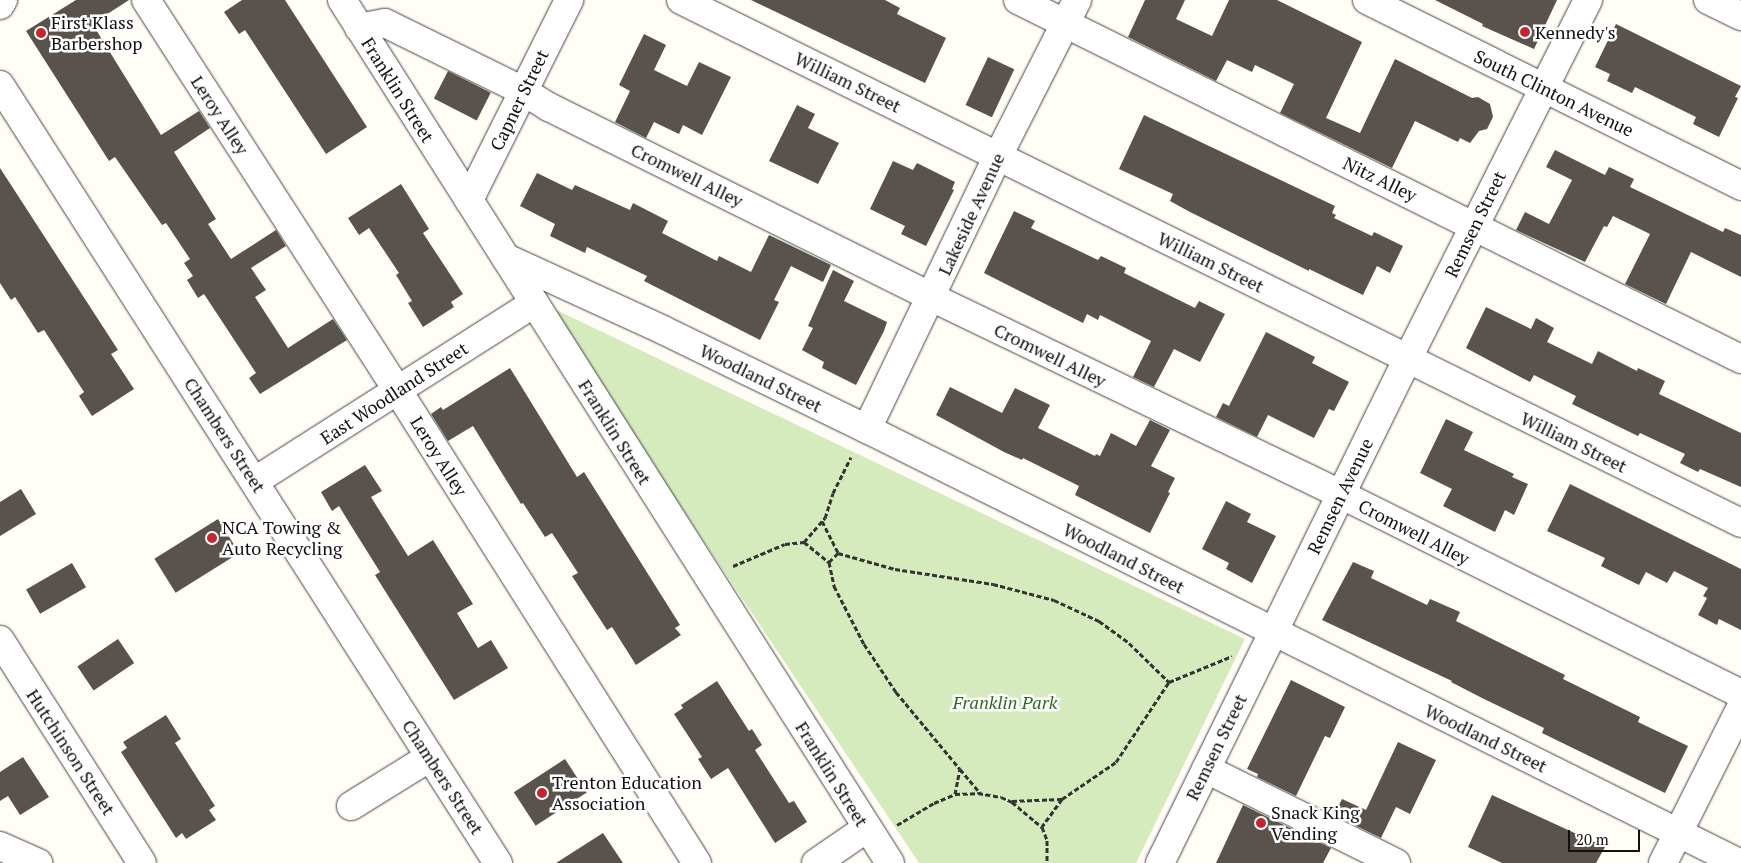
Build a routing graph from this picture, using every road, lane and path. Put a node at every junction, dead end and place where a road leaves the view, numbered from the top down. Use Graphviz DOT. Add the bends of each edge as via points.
graph roads {
  1 [pos="3,0"];
  2 [pos="146,0"];
  3 [pos="342,0"];
  4 [pos="569,0"];
  5 [pos="681,0"];
  6 [pos="1018,0"];
  7 [pos="1077,0"];
  8 [pos="1366,0"];
  9 [pos="1588,0"];
  10 [pos="1708,0"];
  11 [pos="0,5"];
  12 [pos="1741,16"];
  13 [pos="1065,24"];
  14 [pos="359,28"];
  15 [pos="0,84"];
  16 [pos="1544,88"];
  17 [pos="523,91"];
  18 [pos="998,156"];
  19 [pos="1741,186"];
  20 [pos="469,200"];
  21 [pos="1475,226"];
  22 [pos="506,258"];
  23 [pos="931,297"];
  24 [pos="534,303"];
  25 [pos="1741,359"];
  26 [pos="1407,360"];
  27 [pos="398,391"];
  28 [pos="867,429"];
  29 [pos="851,457"];
  30 [pos="255,481"];
  31 [pos="1340,494"];
  32 [pos="822,521"];
  33 [pos="1741,523"];
  34 [pos="804,542"];
  35 [pos="838,553"];
  36 [pos="829,562"];
  37 [pos="733,566"];
  38 [pos="1272,632"];
  39 [pos="0,640"];
  40 [pos="1232,656"];
  41 [pos="1169,682"];
  42 [pos="1741,694"];
  43 [pos="1741,707"];
  44 [pos="430,757"];
  45 [pos="960,769"];
  46 [pos="1206,769"];
  47 [pos="955,794"];
  48 [pos="981,794"];
  49 [pos="1062,799"];
  50 [pos="1009,801"];
  51 [pos="351,806"];
  52 [pos="897,824"];
  53 [pos="1042,827"];
  54 [pos="867,828"];
  55 [pos="1678,833"];
  56 [pos="0,846"];
  57 [pos="38,863"];
  58 [pos="142,863"];
  59 [pos="498,863"];
  60 [pos="697,863"];
  61 [pos="816,863"];
  62 [pos="890,863"];
  63 [pos="1047,863"];
  64 [pos="1160,863"];
  65 [pos="1396,863"];
  66 [pos="1663,863"];
  67 [pos="1739,863"];
  1 -- 11 [label="street"];
  2 -- 27 [label="street, Leroy Alley"];
  3 -- 14 [label="street, Franklin Street"];
  4 -- 17 [label="street, Capner Street"];
  5 -- 18 [label="street, William Street"];
  6 -- 13 [label="street, Nitz Alley"];
  7 -- 13 [label="street, Lakeside Avenue"];
  8 -- 16 [label="street, South Clinton Avenue"];
  9 -- 16 [label="street"];
  10 -- 12 [label="street"];
  13 -- 18 [label="street, Lakeside Avenue"];
  13 -- 21 [label="street, Nitz Alley"];
  14 -- 17 [label="street, Cromwell Alley" via="385,23"];
  14 -- 20 [label="street, Franklin Street"];
  15 -- 30 [label="street, Chambers Street"];
  16 -- 19 [label="street, South Clinton Avenue"];
  16 -- 21 [label="street, Remsen Street"];
  17 -- 20 [label="street, Capner Street"];
  17 -- 23 [label="street, Cromwell Alley" via="549,107"];
  18 -- 23 [label="street, Lakeside Avenue"];
  18 -- 26 [label="street, William Street"];
  20 -- 22 [label="street, Franklin Street"];
  21 -- 25 [label="street, Nitz Alley"];
  21 -- 26 [label="street, Remsen Street"];
  22 -- 24 [label="street, Franklin Street"];
  22 -- 28 [label="street, Woodland Street"];
  23 -- 28 [label="street, Lakeside Avenue"];
  23 -- 31 [label="street, Cromwell Alley"];
  24 -- 27 [label="street, East Woodland Street"];
  24 -- 54 [label="street, Franklin Street"];
  26 -- 31 [label="street, Remsen Avenue"];
  26 -- 33 [label="street, William Street"];
  27 -- 30 [label="street, East Woodland Street"];
  27 -- 60 [label="street, Leroy Alley"];
  28 -- 38 [label="street, Woodland Street"];
  29 -- 32 [label="path"];
  30 -- 44 [label="street, Chambers Street"];
  31 -- 38 [label="street, Remsen Avenue"];
  31 -- 42 [label="street, Cromwell Alley"];
  32 -- 34 [label="path"];
  32 -- 35 [label="path"];
  34 -- 36 [label="path"];
  34 -- 37 [label="path" via="785,544"];
  35 -- 36 [label="path"];
  35 -- 41 [label="path" via="896,569 993,584 1054,600 1099,621 1130,643"];
  36 -- 45 [label="path" via="834,586 864,644 902,700"];
  38 -- 46 [label="street, Remsen Street"];
  38 -- 55 [label="street, Woodland Street"];
  39 -- 58 [label="street, Hutchinson Street"];
  40 -- 41 [label="path"];
  41 -- 49 [label="path" via="1116,762"];
  43 -- 55 [label="street"];
  44 -- 51 [label="street"];
  44 -- 59 [label="street, Chambers Street"];
  45 -- 47 [label="path"];
  45 -- 48 [label="path"];
  46 -- 64 [label="street, Remsen Street"];
  46 -- 65 [label="street"];
  47 -- 48 [label="path"];
  47 -- 52 [label="path"];
  48 -- 50 [label="path"];
  49 -- 50 [label="path"];
  49 -- 53 [label="path"];
  50 -- 53 [label="path"];
  53 -- 63 [label="path" via="1047,840"];
  54 -- 61 [label="street"];
  54 -- 62 [label="street, Franklin Street"];
  55 -- 66 [label="street"];
  55 -- 67 [label="street, Woodland Street"];
  56 -- 57 [label="street"];
}
